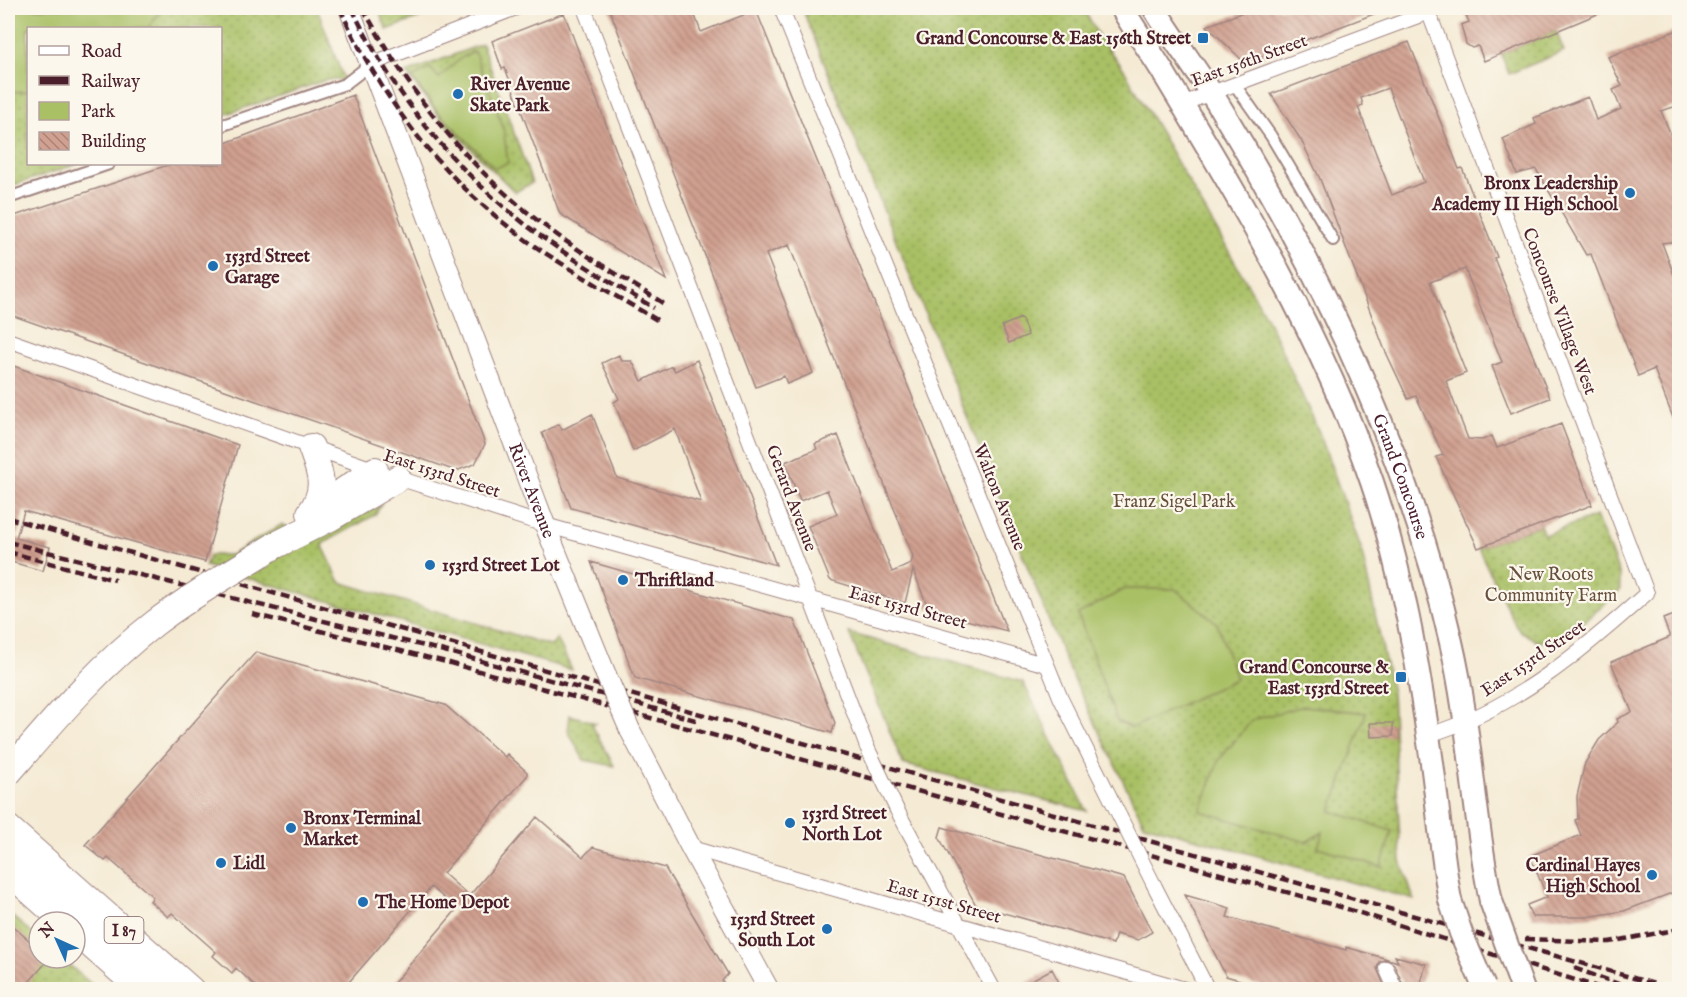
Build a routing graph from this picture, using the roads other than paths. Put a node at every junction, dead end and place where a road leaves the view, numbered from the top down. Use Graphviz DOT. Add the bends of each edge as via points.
graph roads {
  1 [pos="349,8"];
  2 [pos="516,8"];
  3 [pos="584,8"];
  4 [pos="781,8"];
  5 [pos="1122,8"];
  6 [pos="1154,8"];
  7 [pos="1428,10"];
  8 [pos="371,64"];
  9 [pos="1235,85"];
  10 [pos="1211,93"];
  11 [pos="1182,104"];
  12 [pos="222,125"];
  13 [pos="106,165"];
  14 [pos="8,198"];
  15 [pos="1334,240"];
  16 [pos="8,340"];
  17 [pos="311,447"];
  18 [pos="386,474"];
  19 [pos="320,516"];
  20 [pos="545,525"];
  21 [pos="1647,593"];
  22 [pos="812,600"];
  23 [pos="1047,665"];
  24 [pos="1465,722"];
  25 [pos="1428,735"];
  26 [pos="8,773"];
  27 [pos="8,810"];
  28 [pos="8,828"];
  29 [pos="691,849"];
  30 [pos="8,850"];
  31 [pos="8,871"];
  32 [pos="57,871"];
  33 [pos="52,910"];
  34 [pos="957,923"];
  35 [pos="87,942"];
  36 [pos="1386,968"];
  37 [pos="1485,988"];
  38 [pos="142,990"];
  39 [pos="165,990"];
  40 [pos="191,990"];
  41 [pos="770,990"];
  42 [pos="994,990"];
  43 [pos="1188,990"];
  44 [pos="1208,990"];
  45 [pos="1396,990"];
  46 [pos="1523,990"];
  1 -- 8 [label="main road, River Avenue"];
  2 -- 8 [label="street"];
  3 -- 22 [label="street, Gerard Avenue"];
  4 -- 23 [label="street, Walton Avenue"];
  5 -- 11 [label="main road, Grand Concourse"];
  6 -- 10 [label="main road, Grand Concourse"];
  7 -- 9 [label="street, East 156th Street"];
  7 -- 21 [label="street, Concourse Village West"];
  8 -- 12 [label="street" via="345,84"];
  8 -- 20 [label="main road, River Avenue"];
  9 -- 10 [label="street, East 156th Street"];
  9 -- 15 [label="street"];
  10 -- 11 [label="street, East 156th Street"];
  10 -- 24 [label="main road, Grand Concourse" via="1318,282 1384,433 1431,563 1451,641"];
  11 -- 25 [label="main road, Grand Concourse" via="1282,278 1361,452 1402,593"];
  13 -- 14 [label="street"];
  16 -- 17 [label="street, East 153rd Street"];
  17 -- 18 [label="street, East 153rd Street"];
  17 -- 19 [label="highway" via="322,485"];
  18 -- 19 [label="highway"];
  18 -- 20 [label="street, East 153rd Street"];
  19 -- 26 [label="highway, bridge" via="193,596 135,639 80,690"];
  20 -- 22 [label="street, East 153rd Street"];
  20 -- 29 [label="main road, River Avenue, bridge" via="630,730"];
  21 -- 24 [label="street, East 153rd Street" via="1568,661"];
  22 -- 23 [label="street, East 153rd Street"];
  22 -- 34 [label="street, Gerard Avenue, bridge" via="867,747"];
  23 -- 44 [label="street, Walton Avenue, bridge" via="1077,735"];
  24 -- 25 [label="street, East 153rd Street"];
  24 -- 46 [label="main road, Grand Concourse, bridge" via="1491,901"];
  25 -- 37 [label="main road, Grand Concourse, bridge" via="1440,848 1450,900"];
  27 -- 32 [label="highway"];
  28 -- 32 [label="highway, I 87"];
  29 -- 34 [label="street, East 151st Street"];
  29 -- 41 [label="main road, River Avenue"];
  30 -- 39 [label="main road"];
  31 -- 33 [label="highway"];
  32 -- 40 [label="highway, I 87"];
  34 -- 42 [label="street, Gerard Avenue"];
  34 -- 43 [label="street, East 151st Street"];
  35 -- 38 [label="highway, I 87"];
  36 -- 45 [label="street"];
}
